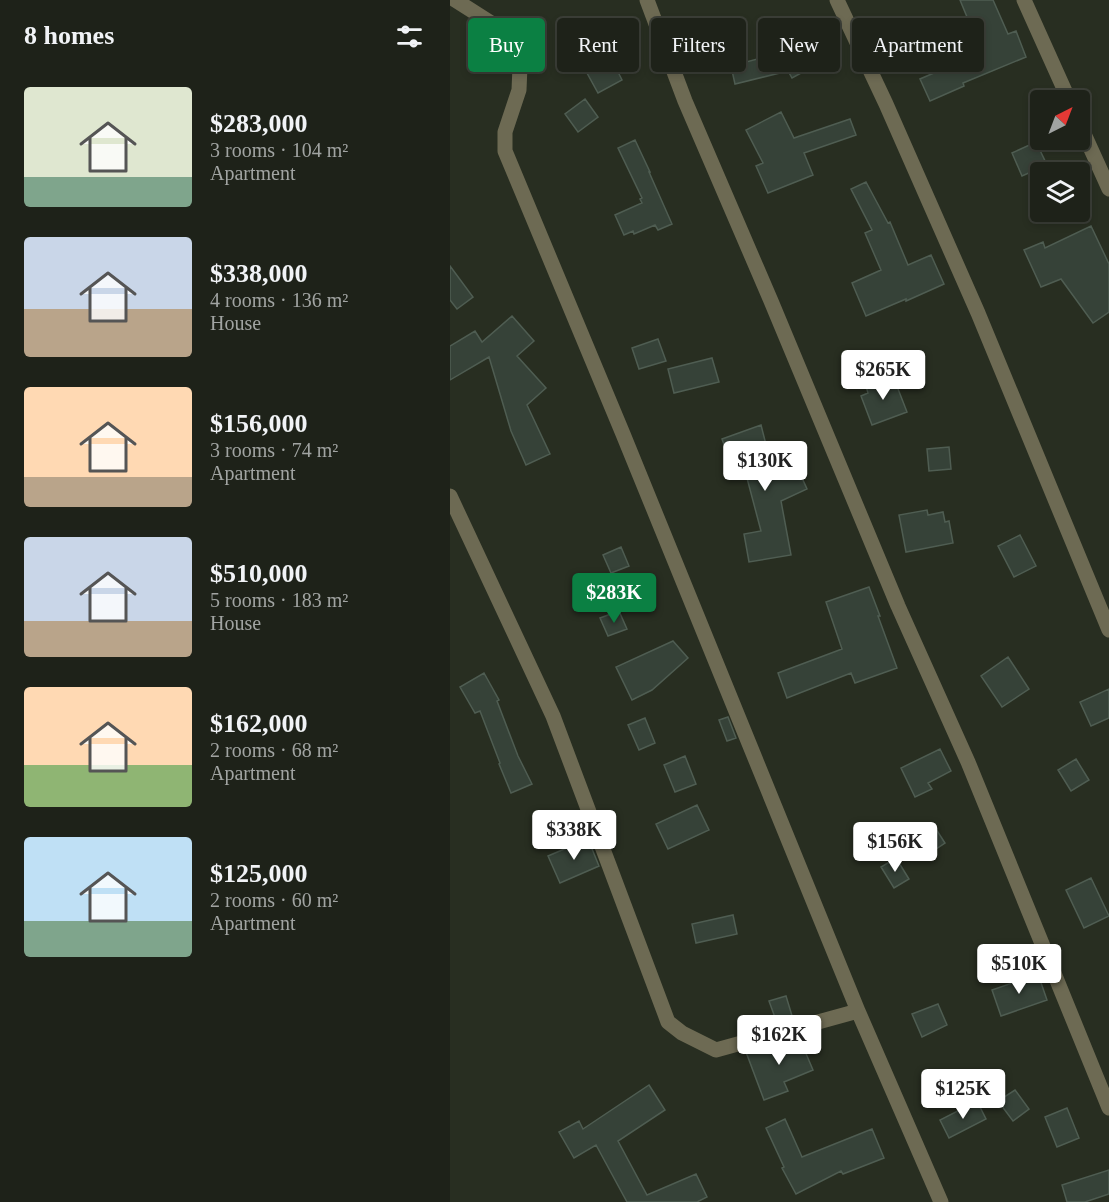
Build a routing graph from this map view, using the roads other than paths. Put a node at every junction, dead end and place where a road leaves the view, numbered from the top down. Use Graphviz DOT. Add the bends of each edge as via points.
graph roads {
  1 [pos="455,0"];
  2 [pos="646,0"];
  3 [pos="837,0"];
  4 [pos="1024,0"];
  5 [pos="1064,90"];
  6 [pos="1090,147"];
  7 [pos="1109,189"];
  8 [pos="450,496"];
  9 [pos="1109,630"];
  10 [pos="858,1011"];
  11 [pos="1109,1108"];
  12 [pos="940,1202"];
  1 -- 10 [label="street" via="496,26 511,44 520,66 519,90 505,132 505,151"];
  2 -- 11 [label="street" via="685,101 968,762"];
  3 -- 9 [label="street" via="978,313"];
  4 -- 5 [label="street"];
  6 -- 7 [label="street"];
  8 -- 10 [label="street" via="553,716 668,1022 682,1034 716,1050"];
  10 -- 12 [label="street"];
}
